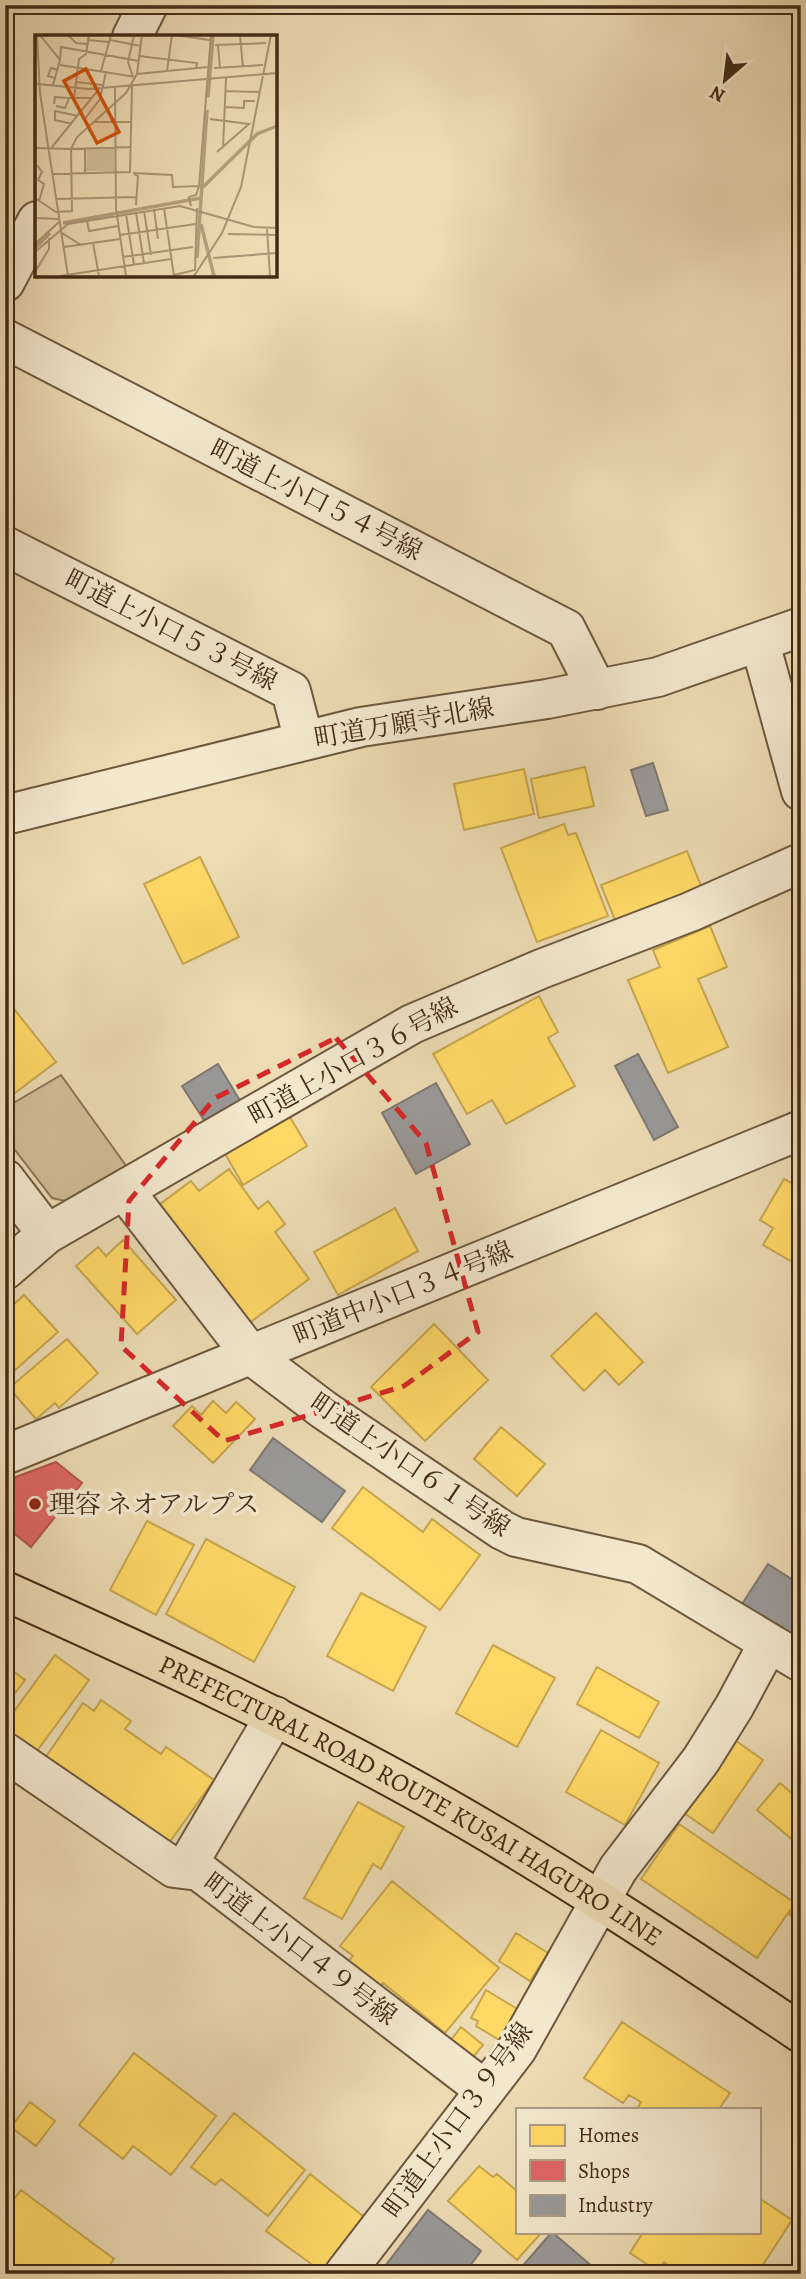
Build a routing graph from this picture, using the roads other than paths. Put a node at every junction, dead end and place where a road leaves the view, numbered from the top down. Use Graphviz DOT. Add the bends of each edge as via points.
graph roads {
  1 [pos="148,5"];
  2 [pos="133,35"];
  3 [pos="35,224"];
  4 [pos="5,282"];
  5 [pos="5,339"];
  6 [pos="5,546"];
  7 [pos="801,627"];
  8 [pos="760,643"];
  9 [pos="597,691"];
  10 [pos="304,741"];
  11 [pos="801,790"];
  12 [pos="5,815"];
  13 [pos="801,863"];
  14 [pos="801,1130"];
  15 [pos="5,1179"];
  16 [pos="124,1190"];
  17 [pos="47,1234"];
  18 [pos="5,1270"];
  19 [pos="251,1355"];
  20 [pos="5,1455"];
  21 [pos="5,1591"];
  22 [pos="768,1644"];
  23 [pos="801,1662"];
  24 [pos="275,1716"];
  25 [pos="5,1752"];
  26 [pos="185,1869"];
  27 [pos="601,1899"];
  28 [pos="801,2033"];
  29 [pos="485,2090"];
  30 [pos="344,2274"];
  1 -- 2 [label="street"];
  3 -- 4 [label="street"];
  5 -- 9 [label="street, 町道上小口５４号線" via="566,629"];
  6 -- 10 [label="street, 町道上小口５３号線" via="291,691"];
  7 -- 8 [label="street, 町道万願寺北線"];
  8 -- 9 [label="street, 町道万願寺北線" via="658,677"];
  8 -- 11 [label="street"];
  9 -- 10 [label="street, 町道万願寺北線" via="361,727"];
  10 -- 12 [label="street, 町道万願寺北線"];
  13 -- 16 [label="street, 町道上小口３６号線" via="412,1024"];
  14 -- 19 [label="street, 町道中小口３４号線"];
  15 -- 17 [label="street"];
  16 -- 17 [label="street, 町道上小口３６号線"];
  16 -- 19 [label="street, 町道上小口６１号線"];
  17 -- 18 [label="street, 町道上小口３６号線"];
  19 -- 20 [label="street, 町道中小口３４号線"];
  19 -- 22 [label="street, 町道上小口６１号線" via="502,1530 638,1564"];
  21 -- 24 [label="main road, PREFECTURAL ROAD ROUTE KUSAI HAGURO LINE"];
  22 -- 23 [label="street, 町道上小口６１号線"];
  22 -- 27 [label="street, 町道上小口３９号線" via="701,1760 618,1869"];
  24 -- 26 [label="street"];
  24 -- 27 [label="main road, PREFECTURAL ROAD ROUTE KUSAI HAGURO LINE" via="430,1798"];
  25 -- 26 [label="street, 町道上小口４９号線" via="174,1868"];
  26 -- 29 [label="street, 町道上小口４９号線" via="209,1878"];
  27 -- 28 [label="main road, PREFECTURAL ROAD ROUTE KUSAI HAGURO LINE"];
  27 -- 29 [label="street, 町道上小口３９号線" via="517,2049"];
  29 -- 30 [label="street, 町道上小口３９号線"];
}
